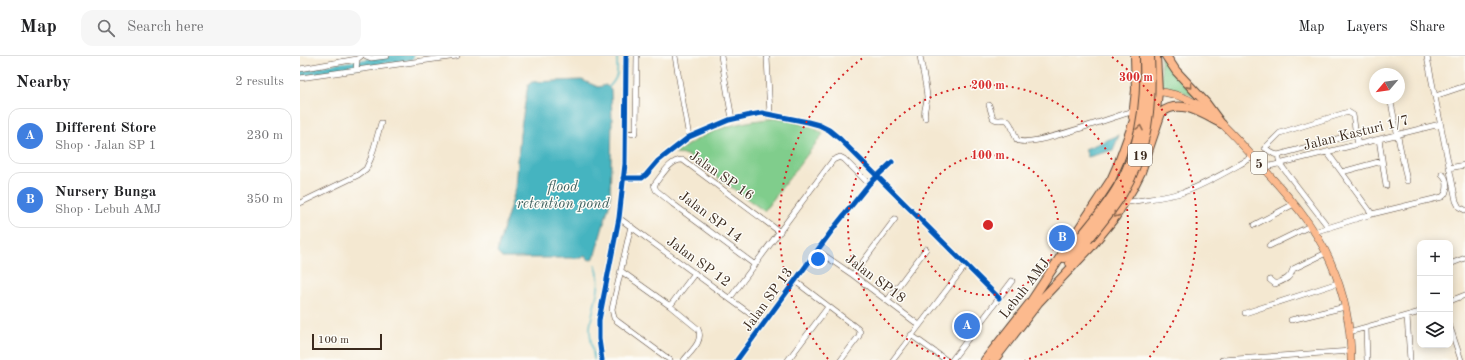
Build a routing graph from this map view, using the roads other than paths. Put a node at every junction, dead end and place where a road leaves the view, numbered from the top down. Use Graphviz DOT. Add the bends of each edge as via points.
graph roads {
  1 [pos="366,56"];
  2 [pos="387,56"];
  3 [pos="457,56"];
  4 [pos="626,56"];
  5 [pos="637,56"];
  6 [pos="674,56"];
  7 [pos="721,56"];
  8 [pos="920,56"];
  9 [pos="1150,56"];
  10 [pos="1166,56"];
  11 [pos="1138,57"];
  12 [pos="1427,57"];
  13 [pos="359,58"];
  14 [pos="767,58"];
  15 [pos="1157,60"];
  16 [pos="300,70"];
  17 [pos="356,70"];
  18 [pos="300,78"];
  19 [pos="1465,86"];
  20 [pos="1135,93"];
  21 [pos="1157,94"];
  22 [pos="1435,96"];
  23 [pos="1391,104"];
  24 [pos="989,105"];
  25 [pos="1134,112"];
  26 [pos="770,114"];
  27 [pos="925,118"];
  28 [pos="732,119"];
  29 [pos="381,123"];
  30 [pos="1222,124"];
  31 [pos="1440,124"];
  32 [pos="1131,127"];
  33 [pos="625,132"];
  34 [pos="1154,132"];
  35 [pos="1354,134"];
  36 [pos="1398,134"];
  37 [pos="689,137"];
  38 [pos="1379,139"];
  39 [pos="1358,144"];
  40 [pos="1327,152"];
  41 [pos="1278,155"];
  42 [pos="1253,157"];
  43 [pos="1382,161"];
  44 [pos="892,162"];
  45 [pos="1278,164"];
  46 [pos="1465,165"];
  47 [pos="1262,168"];
  48 [pos="1449,168"];
  49 [pos="1342,172"];
  50 [pos="1442,174"];
  51 [pos="877,177"];
  52 [pos="623,178"];
  53 [pos="1408,181"];
  54 [pos="869,184"];
  55 [pos="654,185"];
  56 [pos="1386,186"];
  57 [pos="300,203"];
  58 [pos="1124,203"];
  59 [pos="1294,204"];
  60 [pos="1465,210"];
  61 [pos="1372,214"];
  62 [pos="619,218"];
  63 [pos="895,219"];
  64 [pos="1254,225"];
  65 [pos="631,226"];
  66 [pos="1326,228"];
  67 [pos="1312,229"];
  68 [pos="780,232"];
  69 [pos="1085,237"];
  70 [pos="1269,246"];
  71 [pos="926,249"];
  72 [pos="818,251"];
  73 [pos="1326,253"];
  74 [pos="1465,258"];
  75 [pos="1453,263"];
  76 [pos="755,265"];
  77 [pos="965,266"];
  78 [pos="621,271"];
  79 [pos="695,273"];
  80 [pos="853,275"];
  81 [pos="1270,280"];
  82 [pos="795,281"];
  83 [pos="1012,281"];
  84 [pos="1338,283"];
  85 [pos="1465,295"];
  86 [pos="730,298"];
  87 [pos="999,298"];
  88 [pos="1453,300"];
  89 [pos="886,302"];
  90 [pos="1032,305"];
  91 [pos="670,306"];
  92 [pos="828,307"];
  93 [pos="1345,307"];
  94 [pos="1245,313"];
  95 [pos="1417,313"];
  96 [pos="1407,316"];
  97 [pos="1291,320"];
  98 [pos="764,324"];
  99 [pos="918,325"];
  100 [pos="1366,328"];
  101 [pos="1349,332"];
  102 [pos="911,335"];
  103 [pos="1453,336"];
  104 [pos="1351,351"];
  105 [pos="602,360"];
  106 [pos="670,360"];
  107 [pos="684,360"];
  108 [pos="737,360"];
  109 [pos="788,360"];
  110 [pos="841,360"];
  111 [pos="893,360"];
  112 [pos="946,360"];
  113 [pos="952,360"];
  114 [pos="985,360"];
  115 [pos="994,360"];
  116 [pos="1222,360"];
  117 [pos="1351,360"];
  118 [pos="1368,360"];
  119 [pos="1410,360"];
  120 [pos="1461,360"];
  1 -- 2 [label="street"];
  3 -- 17 [label="street"];
  4 -- 33 [label="street"];
  5 -- 33 [label="street" via="636,132"];
  6 -- 37 [label="street"];
  7 -- 28 [label="street"];
  8 -- 27 [label="street" via="927,94"];
  9 -- 69 [label="highway, Lebuh AMJ / 19, bridge" via="1150,112 1142,150 1123,193"];
  10 -- 30 [label="highway, one-way"];
  11 -- 15 [label="highway" via="1138,70 1143,76 1149,77 1153,75"];
  11 -- 20 [label="highway"];
  69 -- 11 [label="highway, Lebuh AMJ / 19, one-way, bridge" via="1117,188 1127,168 1140,129 1144,73"];
  12 -- 22 [label="street"];
  13 -- 16 [label="street"];
  13 -- 17 [label="street"];
  14 -- 26 [label="street"];
  15 -- 21 [label="highway"];
  17 -- 18 [label="street"];
  19 -- 22 [label="street"];
  20 -- 21 [label="main road, 5"];
  20 -- 25 [label="highway"];
  21 -- 30 [label="main road, 5" via="1191,106"];
  21 -- 34 [label="highway"];
  22 -- 31 [label="street"];
  23 -- 36 [label="street"];
  24 -- 25 [label="street" via="993,118 1008,121 1017,140 1023,142 1045,139"];
  25 -- 32 [label="highway"];
  26 -- 28 [label="street" via="762,113"];
  26 -- 51 [label="street" via="808,122 829,130"];
  28 -- 37 [label="street"];
  29 -- 57 [label="street" via="366,169"];
  30 -- 34 [label="highway" via="1192,108 1178,106 1161,113"];
  30 -- 42 [label="main road, 5"];
  31 -- 36 [label="street, Jalan Kasturi 1/7"];
  31 -- 48 [label="street"];
  32 -- 34 [label="highway" via="1138,112 1147,109 1154,115"];
  32 -- 90 [label="highway" via="1111,180"];
  33 -- 52 [label="street"];
  34 -- 58 [label="highway" via="1141,172"];
  35 -- 39 [label="street"];
  35 -- 41 [label="street, Jalan Kasturi 1/7"];
  35 -- 41 [label="street" via="1356,129 1353,115 1346,112 1280,133 1266,148"];
  36 -- 38 [label="street, Jalan Kasturi 1/7"];
  36 -- 53 [label="street"];
  37 -- 52 [label="street" via="658,161 642,178"];
  38 -- 39 [label="street, Jalan Kasturi 1/7"];
  38 -- 43 [label="street"];
  39 -- 40 [label="street, Jalan Kasturi 1/7"];
  40 -- 45 [label="street, Jalan Kasturi 1/7"];
  40 -- 49 [label="street"];
  41 -- 45 [label="street"];
  42 -- 47 [label="main road, 5"];
  42 -- 58 [label="street" via="1184,192"];
  43 -- 49 [label="street"];
  43 -- 56 [label="street"];
  44 -- 51 [label="street, Jalan SP 13"];
  45 -- 47 [label="street, Jalan Kasturi 1/7"];
  45 -- 66 [label="street"];
  46 -- 48 [label="street"];
  47 -- 59 [label="main road, 5"];
  48 -- 60 [label="street" via="1457,204"];
  49 -- 61 [label="street"];
  50 -- 61 [label="street" via="1445,177 1447,191 1442,197"];
  51 -- 54 [label="street, Jalan SP 13"];
  51 -- 77 [label="street"];
  52 -- 62 [label="street"];
  54 -- 68 [label="street" via="844,159 836,158"];
  54 -- 72 [label="street, Jalan SP 13"];
  55 -- 68 [label="street, Jalan SP 16" via="673,162 683,160"];
  55 -- 76 [label="street, Jalan SP 14" via="656,190 673,204"];
  58 -- 90 [label="highway, one-way" via="1090,248"];
  59 -- 64 [label="street"];
  59 -- 67 [label="main road, 5"];
  61 -- 66 [label="street"];
  62 -- 65 [label="street, Jalan SP 12"];
  62 -- 105 [label="street" via="600,311 598,329"];
  63 -- 80 [label="street"];
  65 -- 78 [label="street"];
  65 -- 79 [label="street, Jalan SP 12"];
  66 -- 67 [label="street"];
  67 -- 70 [label="street"];
  67 -- 73 [label="main road, 5"];
  68 -- 76 [label="street"];
  69 -- 90 [label="highway, Lebuh AMJ / 19"];
  71 -- 89 [label="street"];
  72 -- 80 [label="street, Jalan SP18"];
  72 -- 82 [label="street, Jalan SP 13"];
  73 -- 81 [label="street" via="1293,269 1289,277 1274,284"];
  73 -- 84 [label="main road, 5"];
  74 -- 75 [label="street"];
  76 -- 86 [label="street"];
  77 -- 87 [label="street"];
  77 -- 99 [label="street"];
  78 -- 91 [label="street"];
  78 -- 106 [label="street" via="612,309 614,318"];
  79 -- 86 [label="street, Jalan SP 12"];
  79 -- 91 [label="street"];
  80 -- 89 [label="street, Jalan SP18"];
  82 -- 92 [label="street"];
  82 -- 98 [label="street, Jalan SP 13"];
  83 -- 87 [label="street"];
  84 -- 93 [label="main road, 5"];
  84 -- 94 [label="street"];
  85 -- 88 [label="street"];
  86 -- 98 [label="street, Jalan SP 12"];
  87 -- 113 [label="street"];
  89 -- 99 [label="street, Jalan SP18"];
  90 -- 114 [label="highway, Lebuh AMJ / 19"];
  90 -- 115 [label="highway, Lebuh AMJ / 19"];
  91 -- 107 [label="street" via="694,325 700,334 700,339"];
  92 -- 109 [label="street"];
  92 -- 110 [label="street" via="860,332"];
  93 -- 97 [label="street"];
  93 -- 101 [label="main road, 5"];
  95 -- 96 [label="street"];
  96 -- 100 [label="street"];
  96 -- 119 [label="street"];
  98 -- 108 [label="street, Jalan SP 13"];
  99 -- 102 [label="street"];
  100 -- 101 [label="street"];
  100 -- 118 [label="street"];
  101 -- 104 [label="main road, 5"];
  102 -- 111 [label="street"];
  102 -- 112 [label="street"];
  103 -- 120 [label="street"];
  104 -- 116 [label="street"];
  104 -- 117 [label="main road, 5"];
}
